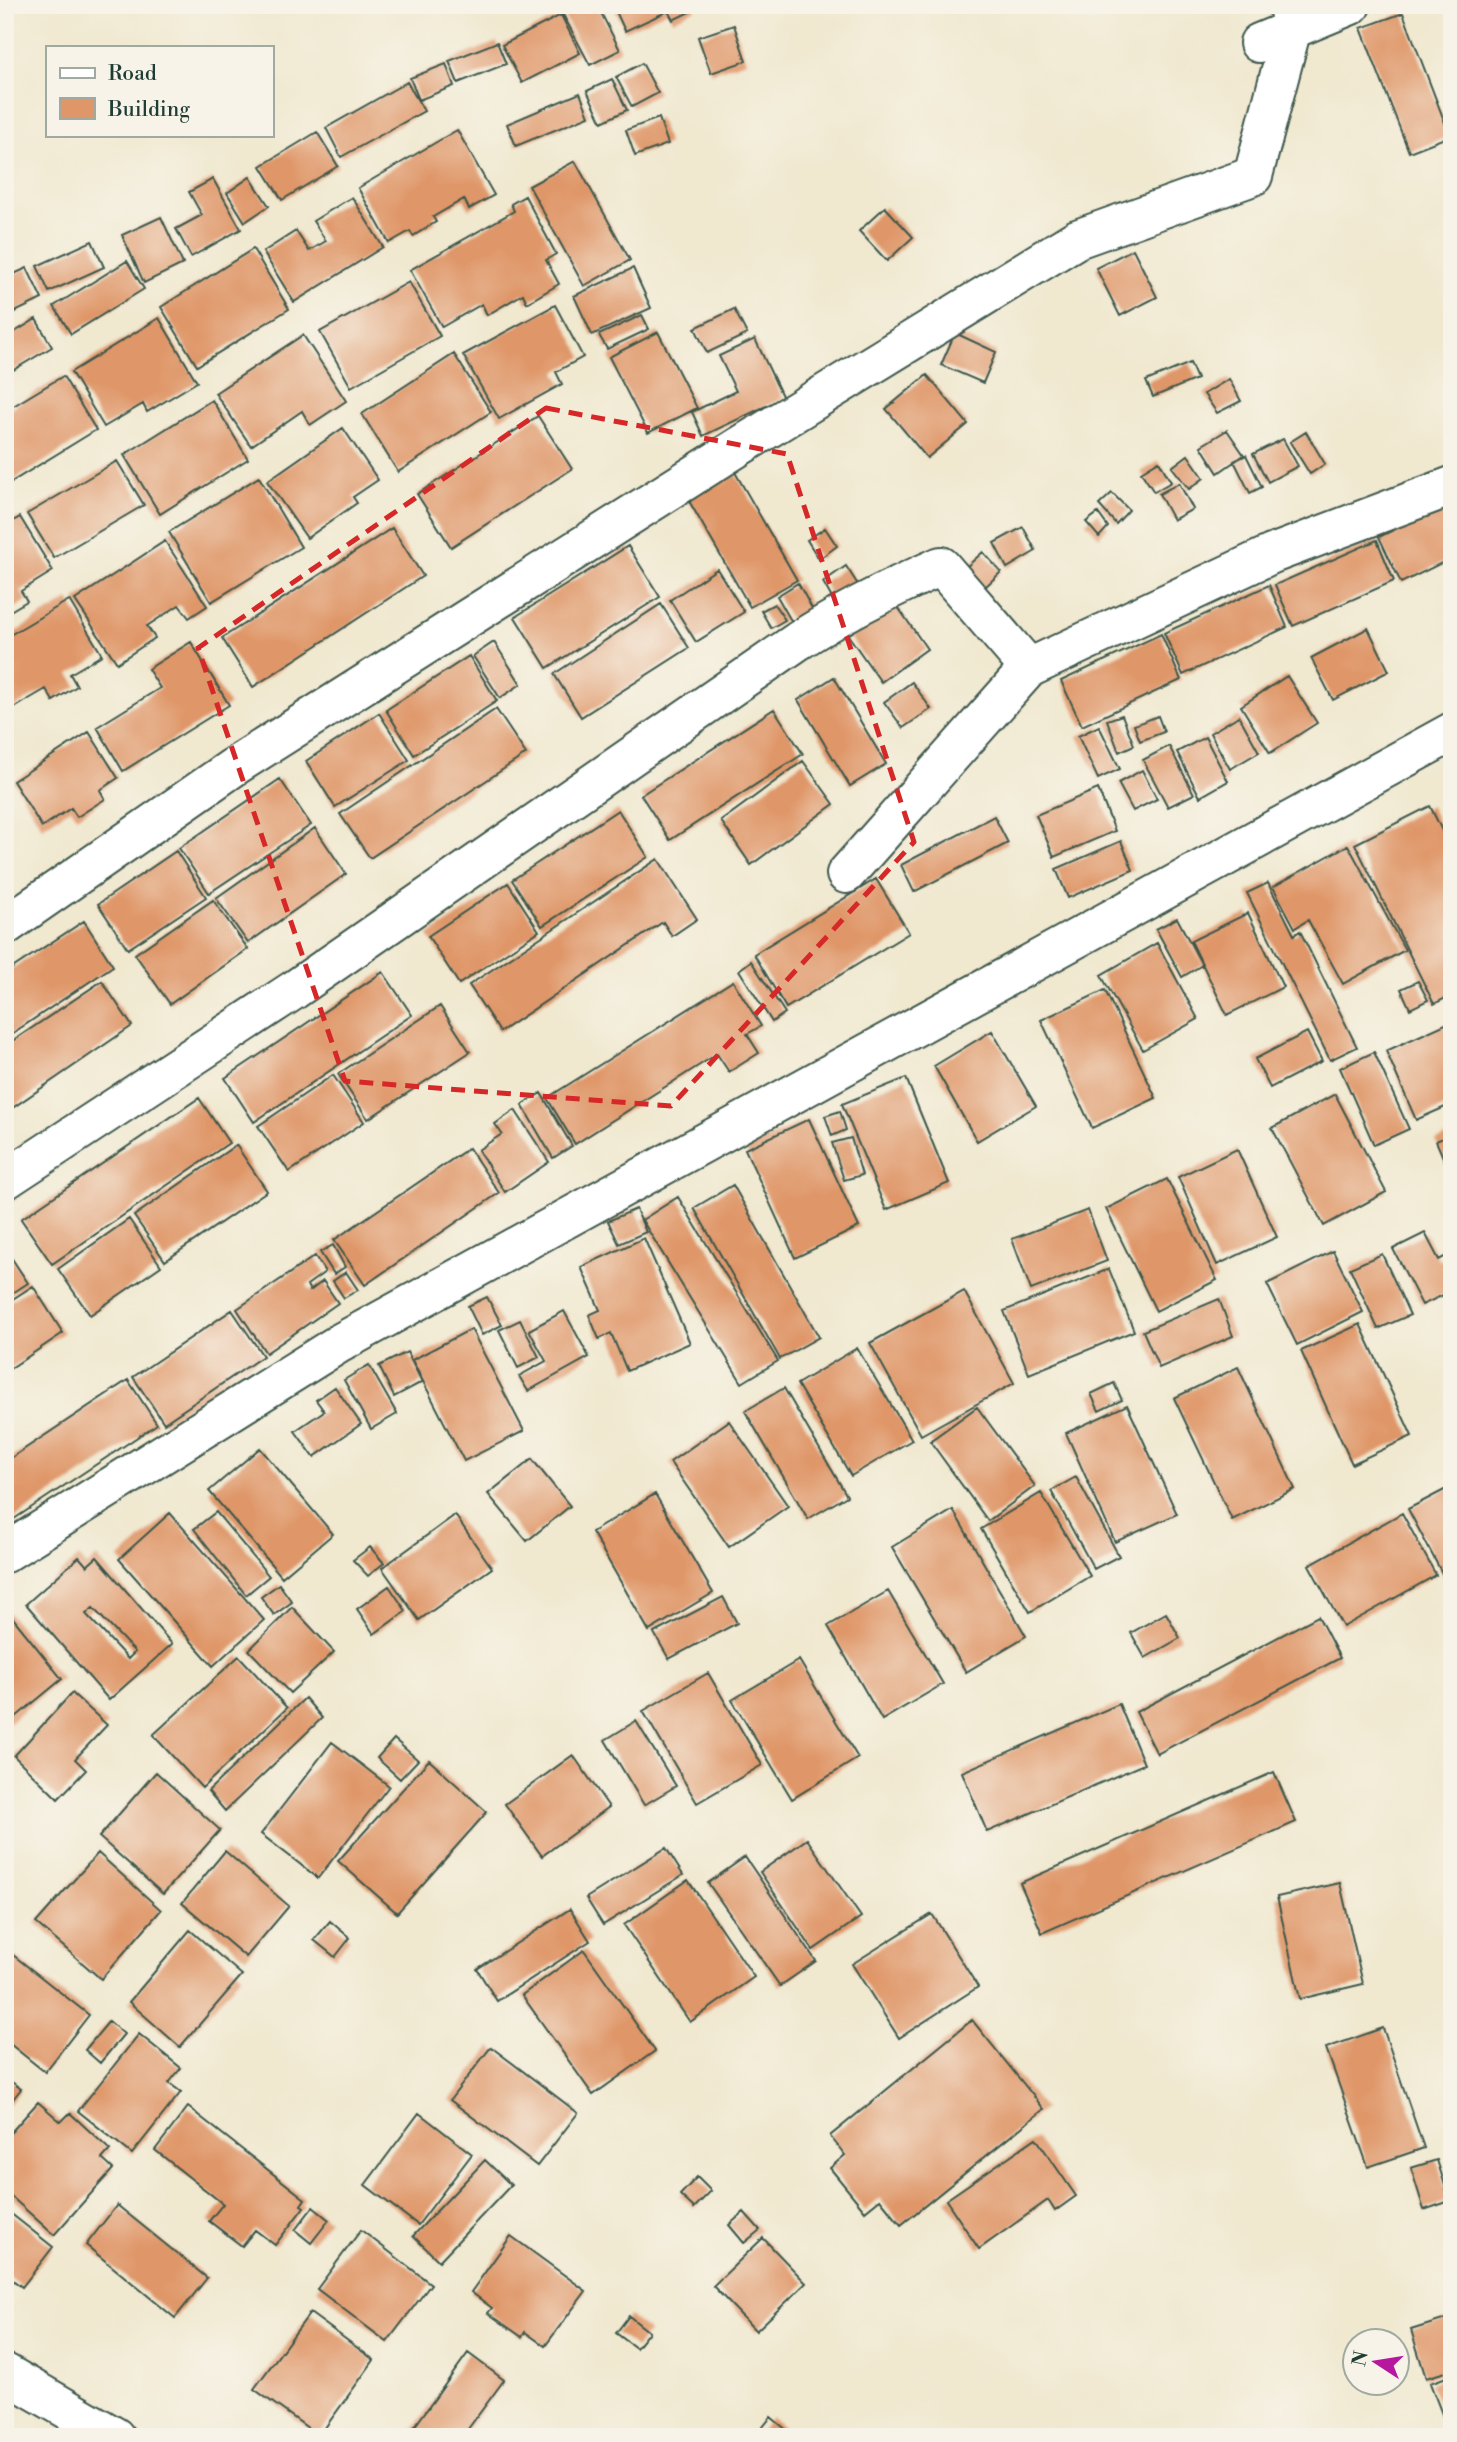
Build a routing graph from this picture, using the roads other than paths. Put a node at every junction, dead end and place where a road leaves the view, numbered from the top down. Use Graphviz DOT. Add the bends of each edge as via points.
graph roads {
  1 [pos="1351,5"];
  2 [pos="1280,25"];
  3 [pos="1452,486"];
  4 [pos="1029,668"];
  5 [pos="1448,745"];
  6 [pos="846,874"];
  7 [pos="5,926"];
  8 [pos="5,1180"];
  9 [pos="5,1553"];
  10 [pos="5,2373"];
  11 [pos="115,2437"];
  1 -- 2 [label="main road"];
  2 -- 7 [label="main road" via="1253,176 1077,239 238,764"];
  3 -- 4 [label="main road" via="1272,554"];
  4 -- 6 [label="main road"];
  4 -- 8 [label="main road" via="941,566 841,613 294,989"];
  5 -- 9 [label="main road" via="340,1343"];
  10 -- 11 [label="main road"];
}
